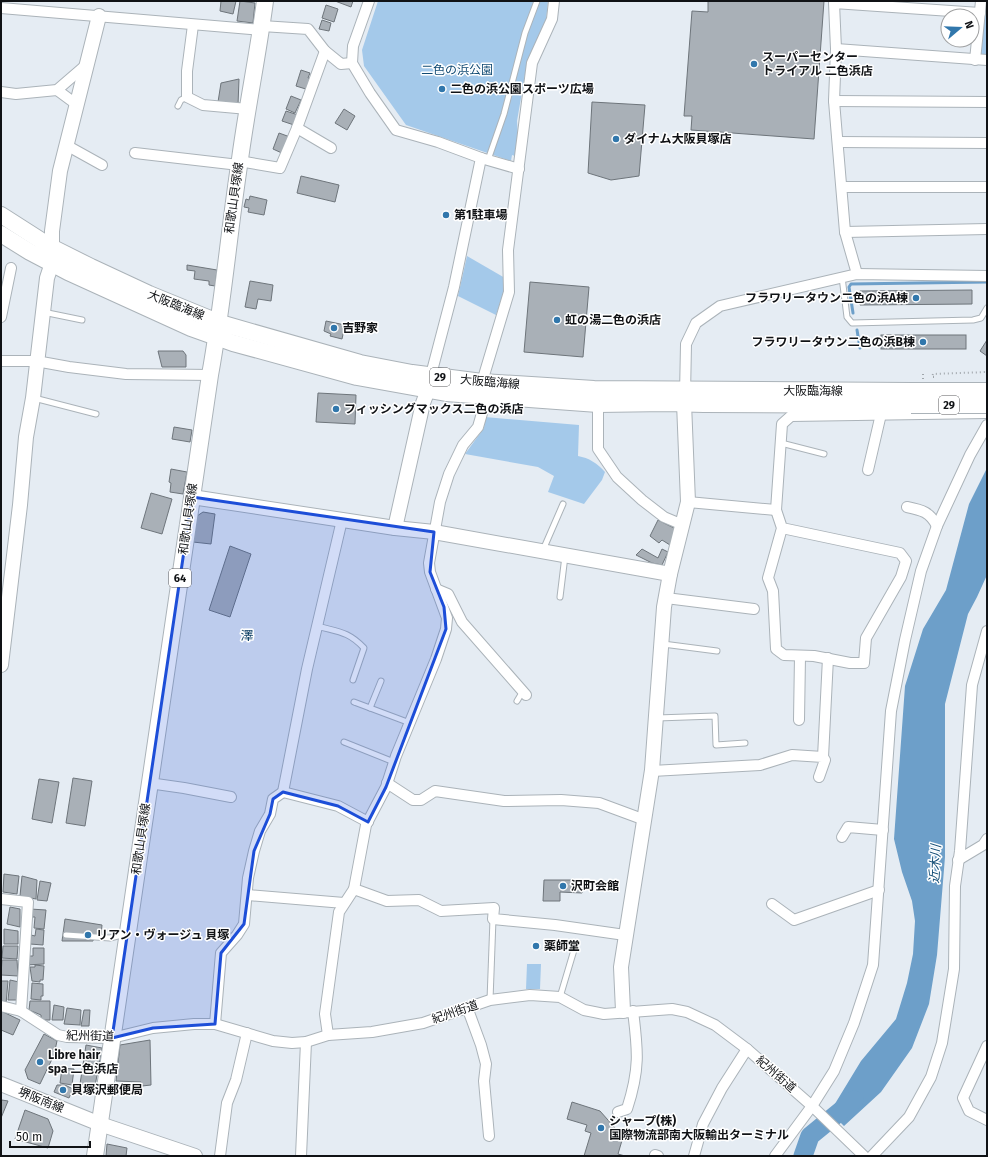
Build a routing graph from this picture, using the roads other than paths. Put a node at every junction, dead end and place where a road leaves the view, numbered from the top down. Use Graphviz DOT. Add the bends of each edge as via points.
graph roads {
  1 [pos="265,1"];
  2 [pos="369,1"];
  3 [pos="537,1"];
  4 [pos="554,1"];
  5 [pos="981,1"];
  6 [pos="33,5"];
  7 [pos="1,8"];
  8 [pos="940,10"];
  9 [pos="980,13"];
  10 [pos="99,16"];
  11 [pos="193,25"];
  12 [pos="262,28"];
  13 [pos="976,48"];
  14 [pos="836,49"];
  15 [pos="325,51"];
  16 [pos="975,60"];
  17 [pos="987,60"];
  18 [pos="352,64"];
  19 [pos="86,65"];
  20 [pos="57,90"];
  21 [pos="1,92"];
  22 [pos="187,97"];
  23 [pos="834,101"];
  24 [pos="987,102"];
  25 [pos="76,104"];
  26 [pos="178,106"];
  27 [pos="248,109"];
  28 [pos="297,128"];
  29 [pos="838,142"];
  30 [pos="987,143"];
  31 [pos="66,144"];
  32 [pos="331,148"];
  33 [pos="135,153"];
  34 [pos="484,159"];
  35 [pos="239,163"];
  36 [pos="102,166"];
  37 [pos="519,169"];
  38 [pos="842,187"];
  39 [pos="987,187"];
  40 [pos="1,215"];
  41 [pos="987,229"];
  42 [pos="845,232"];
  43 [pos="1,234"];
  44 [pos="51,247"];
  45 [pos="52,263"];
  46 [pos="11,268"];
  47 [pos="857,274"];
  48 [pos="842,276"];
  49 [pos="987,276"];
  50 [pos="987,308"];
  51 [pos="42,312"];
  52 [pos="1,317"];
  53 [pos="82,320"];
  54 [pos="219,330"];
  55 [pos="1,361"];
  56 [pos="36,361"];
  57 [pos="210,375"];
  58 [pos="430,383"];
  59 [pos="485,389"];
  60 [pos="987,391"];
  61 [pos="685,396"];
  62 [pos="33,398"];
  63 [pos="911,398"];
  64 [pos="598,404"];
  65 [pos="987,405"];
  66 [pos="987,413"];
  67 [pos="96,414"];
  68 [pos="882,414"];
  69 [pos="987,425"];
  70 [pos="780,443"];
  71 [pos="824,454"];
  72 [pos="868,470"];
  73 [pos="192,497"];
  74 [pos="688,502"];
  75 [pos="563,504"];
  76 [pos="907,507"];
  77 [pos="776,510"];
  78 [pos="342,520"];
  79 [pos="684,525"];
  80 [pos="937,526"];
  81 [pos="395,528"];
  82 [pos="782,528"];
  83 [pos="434,532"];
  84 [pos="542,551"];
  85 [pos="565,555"];
  86 [pos="670,574"];
  87 [pos="436,589"];
  88 [pos="560,597"];
  89 [pos="666,598"];
  90 [pos="754,608"];
  91 [pos="317,626"];
  92 [pos="3,627"];
  93 [pos="987,631"];
  94 [pos="662,643"];
  95 [pos="717,651"];
  96 [pos="800,656"];
  97 [pos="828,658"];
  98 [pos="1,665"];
  99 [pos="353,680"];
  100 [pos="381,680"];
  101 [pos="525,693"];
  102 [pos="517,701"];
  103 [pos="354,702"];
  104 [pos="370,708"];
  105 [pos="656,718"];
  106 [pos="799,720"];
  107 [pos="410,723"];
  108 [pos="344,742"];
  109 [pos="745,743"];
  110 [pos="823,757"];
  111 [pos="394,762"];
  112 [pos="652,771"];
  113 [pos="819,777"];
  114 [pos="149,783"];
  115 [pos="387,783"];
  116 [pos="283,792"];
  117 [pos="231,797"];
  118 [pos="645,820"];
  119 [pos="368,822"];
  120 [pos="883,830"];
  121 [pos="842,837"];
  122 [pos="986,844"];
  123 [pos="958,860"];
  124 [pos="354,889"];
  125 [pos="879,890"];
  126 [pos="248,895"];
  127 [pos="1,899"];
  128 [pos="344,903"];
  129 [pos="772,904"];
  130 [pos="494,920"];
  131 [pos="127,934"];
  132 [pos="66,935"];
  133 [pos="625,935"];
  134 [pos="574,950"];
  135 [pos="560,997"];
  136 [pos="490,1000"];
  137 [pos="1,1006"];
  138 [pos="466,1007"];
  139 [pos="21,1011"];
  140 [pos="628,1011"];
  141 [pos="215,1024"];
  142 [pos="247,1033"];
  143 [pos="328,1035"];
  144 [pos="112,1038"];
  145 [pos="306,1042"];
  146 [pos="987,1046"];
  147 [pos="747,1049"];
  148 [pos="1,1084"];
  149 [pos="813,1107"];
  150 [pos="618,1112"];
  151 [pos="987,1120"];
  152 [pos="100,1124"];
  153 [pos="489,1136"];
  154 [pos="95,1156"];
  155 [pos="195,1156"];
  156 [pos="220,1156"];
  157 [pos="301,1156"];
  158 [pos="694,1156"];
  159 [pos="775,1156"];
  160 [pos="864,1156"];
  161 [pos="872,1156"];
  1 -- 12 [label="main road, 和歌山貝塚線 / 64"];
  2 -- 18 [label="street" via="353,46"];
  3 -- 34 [label="lane" via="525,32 504,114"];
  4 -- 37 [label="street" via="552,19 532,63"];
  5 -- 9 [label="street"];
  6 -- 7 [label="street"];
  6 -- 10 [label="street"];
  8 -- 14 [label="street" via="834,3"];
  10 -- 11 [label="street"];
  10 -- 19 [label="street"];
  11 -- 12 [label="street"];
  11 -- 22 [label="street" via="186,71"];
  12 -- 15 [label="street" via="308,29"];
  12 -- 27 [label="main road, 和歌山貝塚線 / 64"];
  13 -- 16 [label="street"];
  14 -- 16 [label="street"];
  14 -- 23 [label="street"];
  15 -- 18 [label="street" via="341,64"];
  15 -- 28 [label="street"];
  16 -- 17 [label="street"];
  18 -- 34 [label="street" via="396,130"];
  19 -- 20 [label="street"];
  19 -- 25 [label="street"];
  20 -- 21 [label="street" via="16,94"];
  20 -- 25 [label="street"];
  22 -- 26 [label="lane" via="181,100"];
  22 -- 27 [label="street" via="203,105"];
  23 -- 24 [label="street"];
  23 -- 29 [label="street"];
  25 -- 31 [label="street"];
  27 -- 35 [label="main road, 和歌山貝塚線 / 64"];
  28 -- 32 [label="street"];
  28 -- 35 [label="street" via="280,168"];
  29 -- 30 [label="street"];
  29 -- 38 [label="street"];
  31 -- 36 [label="street"];
  31 -- 44 [label="street" via="60,171"];
  33 -- 35 [label="street"];
  34 -- 37 [label="street"];
  34 -- 58 [label="street"];
  35 -- 54 [label="main road, 和歌山貝塚線 / 64"];
  37 -- 59 [label="street" via="508,250 509,292"];
  38 -- 39 [label="street"];
  38 -- 42 [label="street"];
  40 -- 44 [label="main road, 大阪臨海線 / 29"];
  41 -- 42 [label="street"];
  42 -- 47 [label="street"];
  43 -- 45 [label="main road, 大阪臨海線 / 29"];
  44 -- 45 [label="street"];
  44 -- 54 [label="main road, 大阪臨海線 / 29"];
  45 -- 51 [label="street" via="47,275"];
  45 -- 54 [label="main road, 大阪臨海線 / 29" via="191,328"];
  46 -- 52 [label="street"];
  47 -- 48 [label="street"];
  47 -- 49 [label="street"];
  48 -- 50 [label="lane" via="847,316 852,322 973,320 981,318"];
  48 -- 61 [label="street" via="720,306 696,323 686,344"];
  51 -- 53 [label="lane"];
  51 -- 56 [label="street"];
  54 -- 57 [label="main road, 和歌山貝塚線 / 64"];
  54 -- 58 [label="main road, 大阪臨海線 / 29" via="233,343 357,377"];
  55 -- 56 [label="street"];
  56 -- 57 [label="street" via="126,374"];
  56 -- 62 [label="street"];
  57 -- 73 [label="main road, 和歌山貝塚線 / 64"];
  58 -- 59 [label="main road, 大阪臨海線 / 29" via="446,393"];
  58 -- 81 [label="street" via="423,403"];
  59 -- 61 [label="main road, 大阪臨海線 / 29" via="594,389"];
  59 -- 64 [label="main road, 大阪臨海線 / 29"];
  59 -- 83 [label="street" via="478,427 463,445 449,474"];
  60 -- 63 [label="main road, 大阪臨海線 / 29, bridge"];
  61 -- 63 [label="main road, 大阪臨海線 / 29"];
  61 -- 64 [label="main road, 大阪臨海線 / 29"];
  61 -- 74 [label="street"];
  62 -- 67 [label="lane"];
  62 -- 92 [label="street"];
  63 -- 65 [label="main road, 大阪臨海線 / 29, bridge"];
  64 -- 79 [label="street" via="598,450 617,477 664,517"];
  66 -- 68 [label="street"];
  68 -- 70 [label="street" via="791,416 782,424"];
  68 -- 72 [label="street"];
  69 -- 80 [label="street"];
  70 -- 71 [label="lane"];
  70 -- 77 [label="street"];
  73 -- 78 [label="street"];
  73 -- 114 [label="main road, 和歌山貝塚線 / 64"];
  74 -- 77 [label="street"];
  74 -- 79 [label="street"];
  75 -- 84 [label="lane"];
  76 -- 80 [label="street" via="924,510 933,517"];
  77 -- 82 [label="street"];
  78 -- 81 [label="street"];
  78 -- 91 [label="street"];
  79 -- 86 [label="street"];
  80 -- 120 [label="street" via="921,571 891,711"];
  81 -- 83 [label="street"];
  82 -- 96 [label="street" via="768,578 773,590 776,649 784,655"];
  82 -- 97 [label="street" via="900,553 906,561 901,577 866,638 864,663"];
  83 -- 84 [label="street"];
  83 -- 87 [label="street" via="430,572"];
  84 -- 85 [label="street"];
  85 -- 86 [label="street"];
  85 -- 88 [label="lane"];
  86 -- 89 [label="street"];
  87 -- 101 [label="street" via="448,594 462,622"];
  87 -- 107 [label="street" via="447,618 446,629"];
  89 -- 90 [label="street"];
  89 -- 94 [label="street"];
  91 -- 99 [label="lane" via="347,634 364,648"];
  91 -- 116 [label="street"];
  92 -- 98 [label="street"];
  93 -- 123 [label="street" via="972,685"];
  94 -- 95 [label="lane"];
  94 -- 105 [label="street"];
  96 -- 97 [label="street"];
  96 -- 106 [label="street"];
  97 -- 110 [label="street"];
  100 -- 104 [label="lane"];
  101 -- 102 [label="lane"];
  103 -- 104 [label="lane"];
  104 -- 107 [label="lane"];
  105 -- 109 [label="lane" via="714,716 716,745"];
  105 -- 112 [label="street"];
  107 -- 111 [label="street"];
  108 -- 111 [label="lane"];
  110 -- 112 [label="street" via="792,755 760,765"];
  110 -- 113 [label="street" via="825,760"];
  111 -- 115 [label="street"];
  112 -- 118 [label="street"];
  114 -- 117 [label="street"];
  114 -- 131 [label="main road, 和歌山貝塚線 / 64"];
  115 -- 118 [label="street" via="413,800 421,800 435,791 504,801 561,800 599,803"];
  115 -- 119 [label="street"];
  116 -- 119 [label="street" via="338,806"];
  116 -- 126 [label="street" via="273,799 270,814 256,842 248,878"];
  118 -- 133 [label="street"];
  119 -- 124 [label="street"];
  120 -- 121 [label="street" via="848,827"];
  120 -- 125 [label="street"];
  122 -- 123 [label="street"];
  123 -- 161 [label="street" via="955,886 954,969 942,1043 931,1076 909,1117"];
  124 -- 128 [label="street"];
  124 -- 130 [label="street" via="387,901 419,900 441,911 494,908"];
  125 -- 129 [label="street" via="794,920"];
  125 -- 149 [label="street" via="873,965 854,1023 834,1071"];
  126 -- 128 [label="street"];
  126 -- 141 [label="street" via="244,924 221,953"];
  127 -- 139 [label="street" via="28,902"];
  128 -- 143 [label="street" via="339,912 325,1014"];
  130 -- 133 [label="street"];
  130 -- 136 [label="lane"];
  131 -- 132 [label="lane" via="110,938"];
  131 -- 144 [label="main road, 和歌山貝塚線 / 64"];
  133 -- 140 [label="street" via="621,966"];
  134 -- 135 [label="lane"];
  135 -- 136 [label="street, 紀州街道" via="530,995"];
  135 -- 140 [label="street, 紀州街道" via="584,1010 604,1014"];
  136 -- 138 [label="street, 紀州街道"];
  137 -- 139 [label="street, 紀州街道"];
  138 -- 143 [label="street, 紀州街道" via="423,1023 372,1032"];
  138 -- 153 [label="street" via="486,1064 484,1081"];
  139 -- 144 [label="street, 紀州街道" via="58,1035"];
  140 -- 147 [label="street, 紀州街道" via="672,1009 687,1012 715,1025"];
  140 -- 150 [label="street" via="638,1055 635,1086 627,1109"];
  141 -- 142 [label="street, 紀州街道"];
  141 -- 144 [label="street, 紀州街道" via="153,1028"];
  142 -- 145 [label="street, 紀州街道" via="273,1041"];
  142 -- 156 [label="street" via="236,1080 227,1103"];
  143 -- 145 [label="street, 紀州街道"];
  144 -- 152 [label="main road, 和歌山貝塚線 / 64"];
  145 -- 157 [label="street"];
  146 -- 151 [label="street" via="963,1098 969,1111"];
  147 -- 149 [label="street, 紀州街道"];
  147 -- 158 [label="street" via="703,1124"];
  148 -- 152 [label="street, 堺阪南線"];
  149 -- 159 [label="street"];
  149 -- 160 [label="street, 紀州街道"];
  152 -- 154 [label="main road, 和歌山貝塚線 / 64"];
  152 -- 155 [label="street, 堺阪南線"];
}
